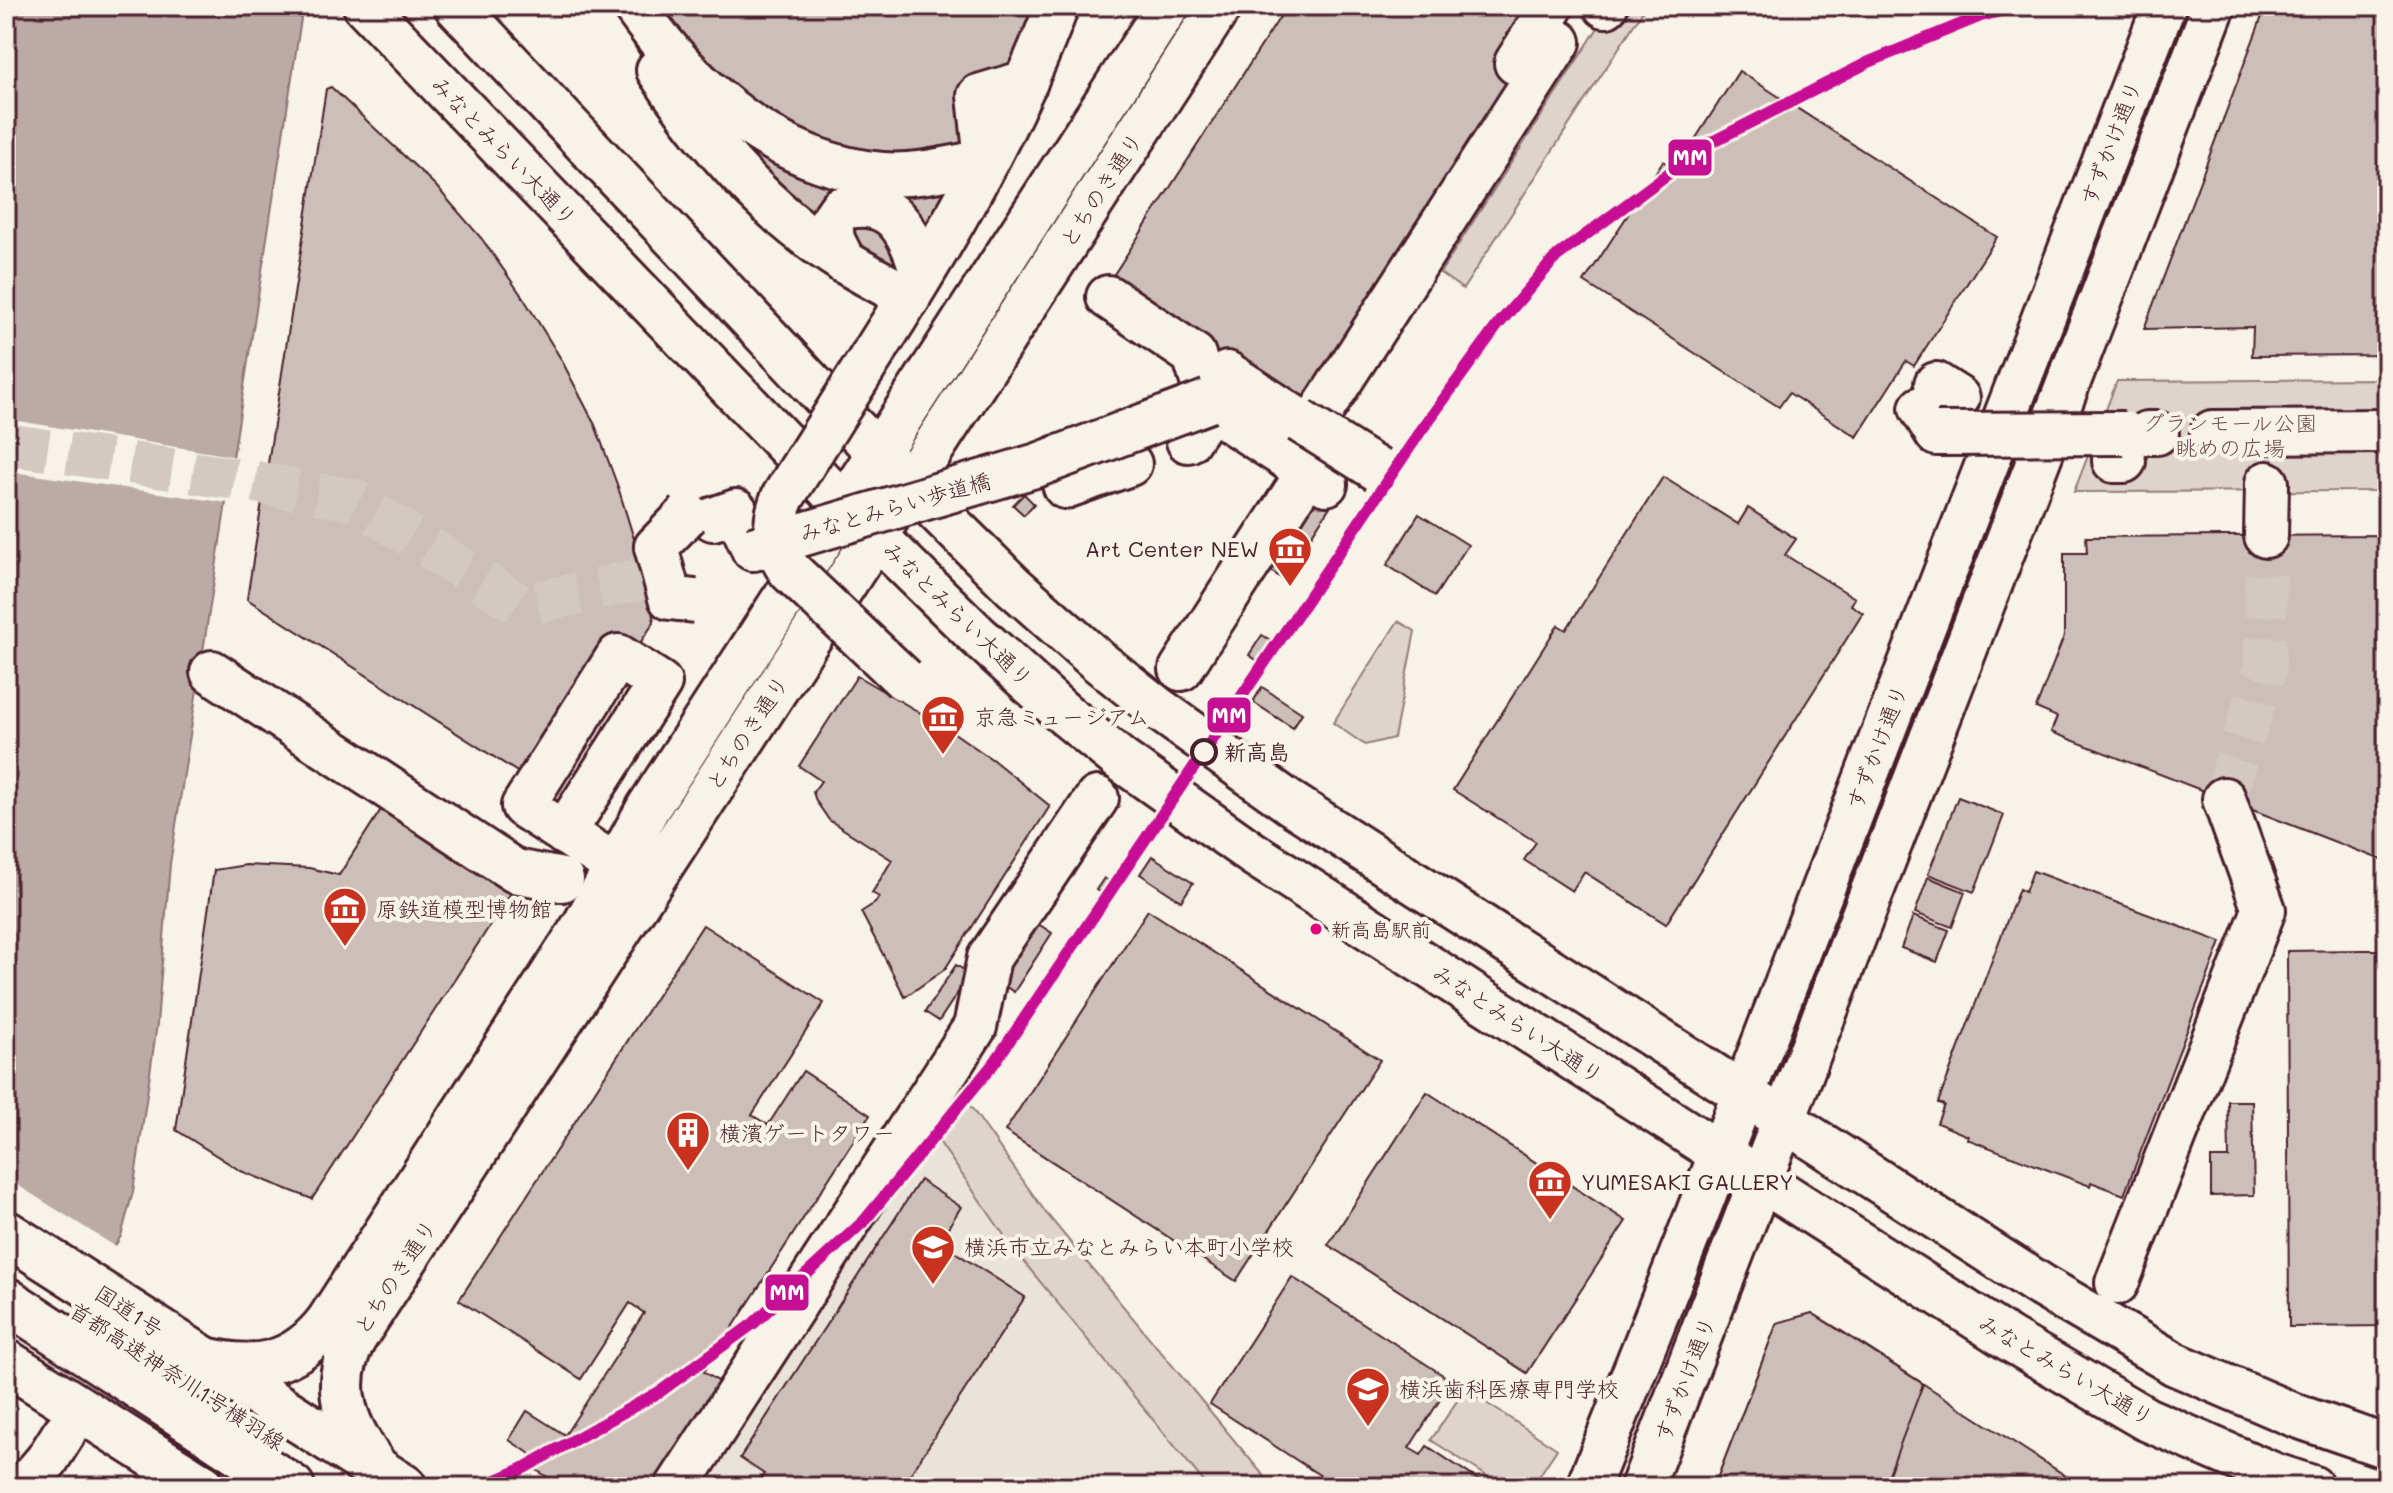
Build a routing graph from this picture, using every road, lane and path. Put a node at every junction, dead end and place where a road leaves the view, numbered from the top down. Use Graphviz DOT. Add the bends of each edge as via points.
graph roads {
  1 [pos="365,6"];
  2 [pos="456,6"];
  3 [pos="623,6"];
  4 [pos="634,6"];
  5 [pos="1057,6"];
  6 [pos="1168,6"];
  7 [pos="1220,6"];
  8 [pos="2164,6"];
  9 [pos="2214,6"];
  10 [pos="1556,24"];
  11 [pos="986,161"];
  12 [pos="844,262"];
  13 [pos="896,295"];
  14 [pos="1108,297"];
  15 [pos="1218,391"];
  16 [pos="1938,406"];
  17 [pos="2387,431"];
  18 [pos="1313,448"];
  19 [pos="877,452"];
  20 [pos="1047,461"];
  21 [pos="1378,470"];
  22 [pos="1107,476"];
  23 [pos="2267,483"];
  24 [pos="910,484"];
  25 [pos="843,504"];
  26 [pos="876,535"];
  27 [pos="2266,536"];
  28 [pos="766,545"];
  29 [pos="695,601"];
  30 [pos="1181,669"];
  31 [pos="212,672"];
  32 [pos="889,676"];
  33 [pos="1097,798"];
  34 [pos="2224,799"];
  35 [pos="564,833"];
  36 [pos="616,866"];
  37 [pos="562,880"];
  38 [pos="1743,1093"];
  39 [pos="1786,1120"];
  40 [pos="1720,1154"];
  41 [pos="1761,1180"];
  42 [pos="6,1233"];
  43 [pos="6,1266"];
  44 [pos="2117,1283"];
  45 [pos="6,1300"];
  46 [pos="6,1330"];
  47 [pos="342,1330"];
  48 [pos="201,1358"];
  49 [pos="6,1362"];
  50 [pos="16,1403"];
  51 [pos="64,1433"];
  52 [pos="2387,1447"];
  53 [pos="371,1483"];
  54 [pos="24,1487"];
  55 [pos="148,1487"];
  56 [pos="203,1487"];
  57 [pos="248,1487"];
  58 [pos="292,1487"];
  59 [pos="677,1487"];
  60 [pos="1588,1487"];
  61 [pos="1642,1487"];
  62 [pos="2312,1487"];
  1 -- 25 [label="street, みなとみらい大通り"];
  2 -- 19 [label="street"];
  3 -- 12 [label="street" via="667,84 725,158 778,211"];
  4 -- 11 [label="street" via="698,84 746,122 824,162 911,174"];
  5 -- 11 [label="street"];
  6 -- 19 [label="street, とちのき通り"];
  7 -- 24 [label="street, とちのき通り"];
  8 -- 38 [label="street, すずかけ通り"];
  9 -- 39 [label="street"];
  10 -- 18 [label="street"];
  11 -- 13 [label="street"];
  12 -- 13 [label="street"];
  12 -- 13 [label="street" via="831,222 840,209 873,205 889,212 916,251"];
  13 -- 28 [label="street, bridge" via="783,497"];
  14 -- 15 [label="street" via="1194,355"];
  15 -- 18 [label="street"];
  15 -- 20 [label="street, みなとみらい歩道橋, bridge" via="1209,401"];
  16 -- 17 [label="street, bridge" via="2165,435"];
  18 -- 21 [label="street, bridge"];
  18 -- 30 [label="street"];
  19 -- 24 [label="street"];
  19 -- 25 [label="street, とちのき通り"];
  20 -- 22 [label="street" via="1065,487"];
  20 -- 28 [label="street, みなとみらい歩道橋, bridge"];
  23 -- 27 [label="street"];
  24 -- 26 [label="street, とちのき通り"];
  24 -- 38 [label="street" via="1013,586 1156,707 1289,802"];
  25 -- 26 [label="street, みなとみらい大通り"];
  25 -- 36 [label="street, とちのき通り"];
  26 -- 40 [label="street, みなとみらい大通り" via="977,635 1121,760 1252,853"];
  26 -- 47 [label="street, とちのき通り"];
  28 -- 29 [label="street, bridge" via="736,511 701,517 656,547 654,576 670,598"];
  28 -- 32 [label="street, bridge"];
  31 -- 37 [label="street" via="515,871"];
  33 -- 59 [label="street" via="989,958 975,1027"];
  34 -- 44 [label="street" via="2264,910"];
  35 -- 36 [label="street"];
  36 -- 47 [label="street, とちのき通り"];
  38 -- 39 [label="street"];
  38 -- 40 [label="street, すずかけ通り"];
  39 -- 41 [label="street, すずかけ通り"];
  39 -- 52 [label="street" via="2042,1286 2175,1364 2294,1415"];
  40 -- 41 [label="street, みなとみらい大通り"];
  40 -- 60 [label="street, すずかけ通り"];
  41 -- 61 [label="street, すずかけ通り"];
  41 -- 62 [label="street, みなとみらい大通り" via="2009,1339 2146,1419"];
  42 -- 48 [label="highway, 国道1号"];
  43 -- 53 [label="highway, 首都高速神奈川1号横羽線"];
  45 -- 58 [label="highway"];
  46 -- 57 [label="highway"];
  47 -- 48 [label="street, とちのき通り" via="316,1337 285,1359 247,1365"];
  47 -- 53 [label="street, とちのき通り" via="347,1352 343,1398"];
  48 -- 53 [label="highway, 国道1号" via="251,1389"];
  49 -- 56 [label="highway"];
  50 -- 51 [label="highway"];
  51 -- 54 [label="street"];
  51 -- 55 [label="highway"];
}
